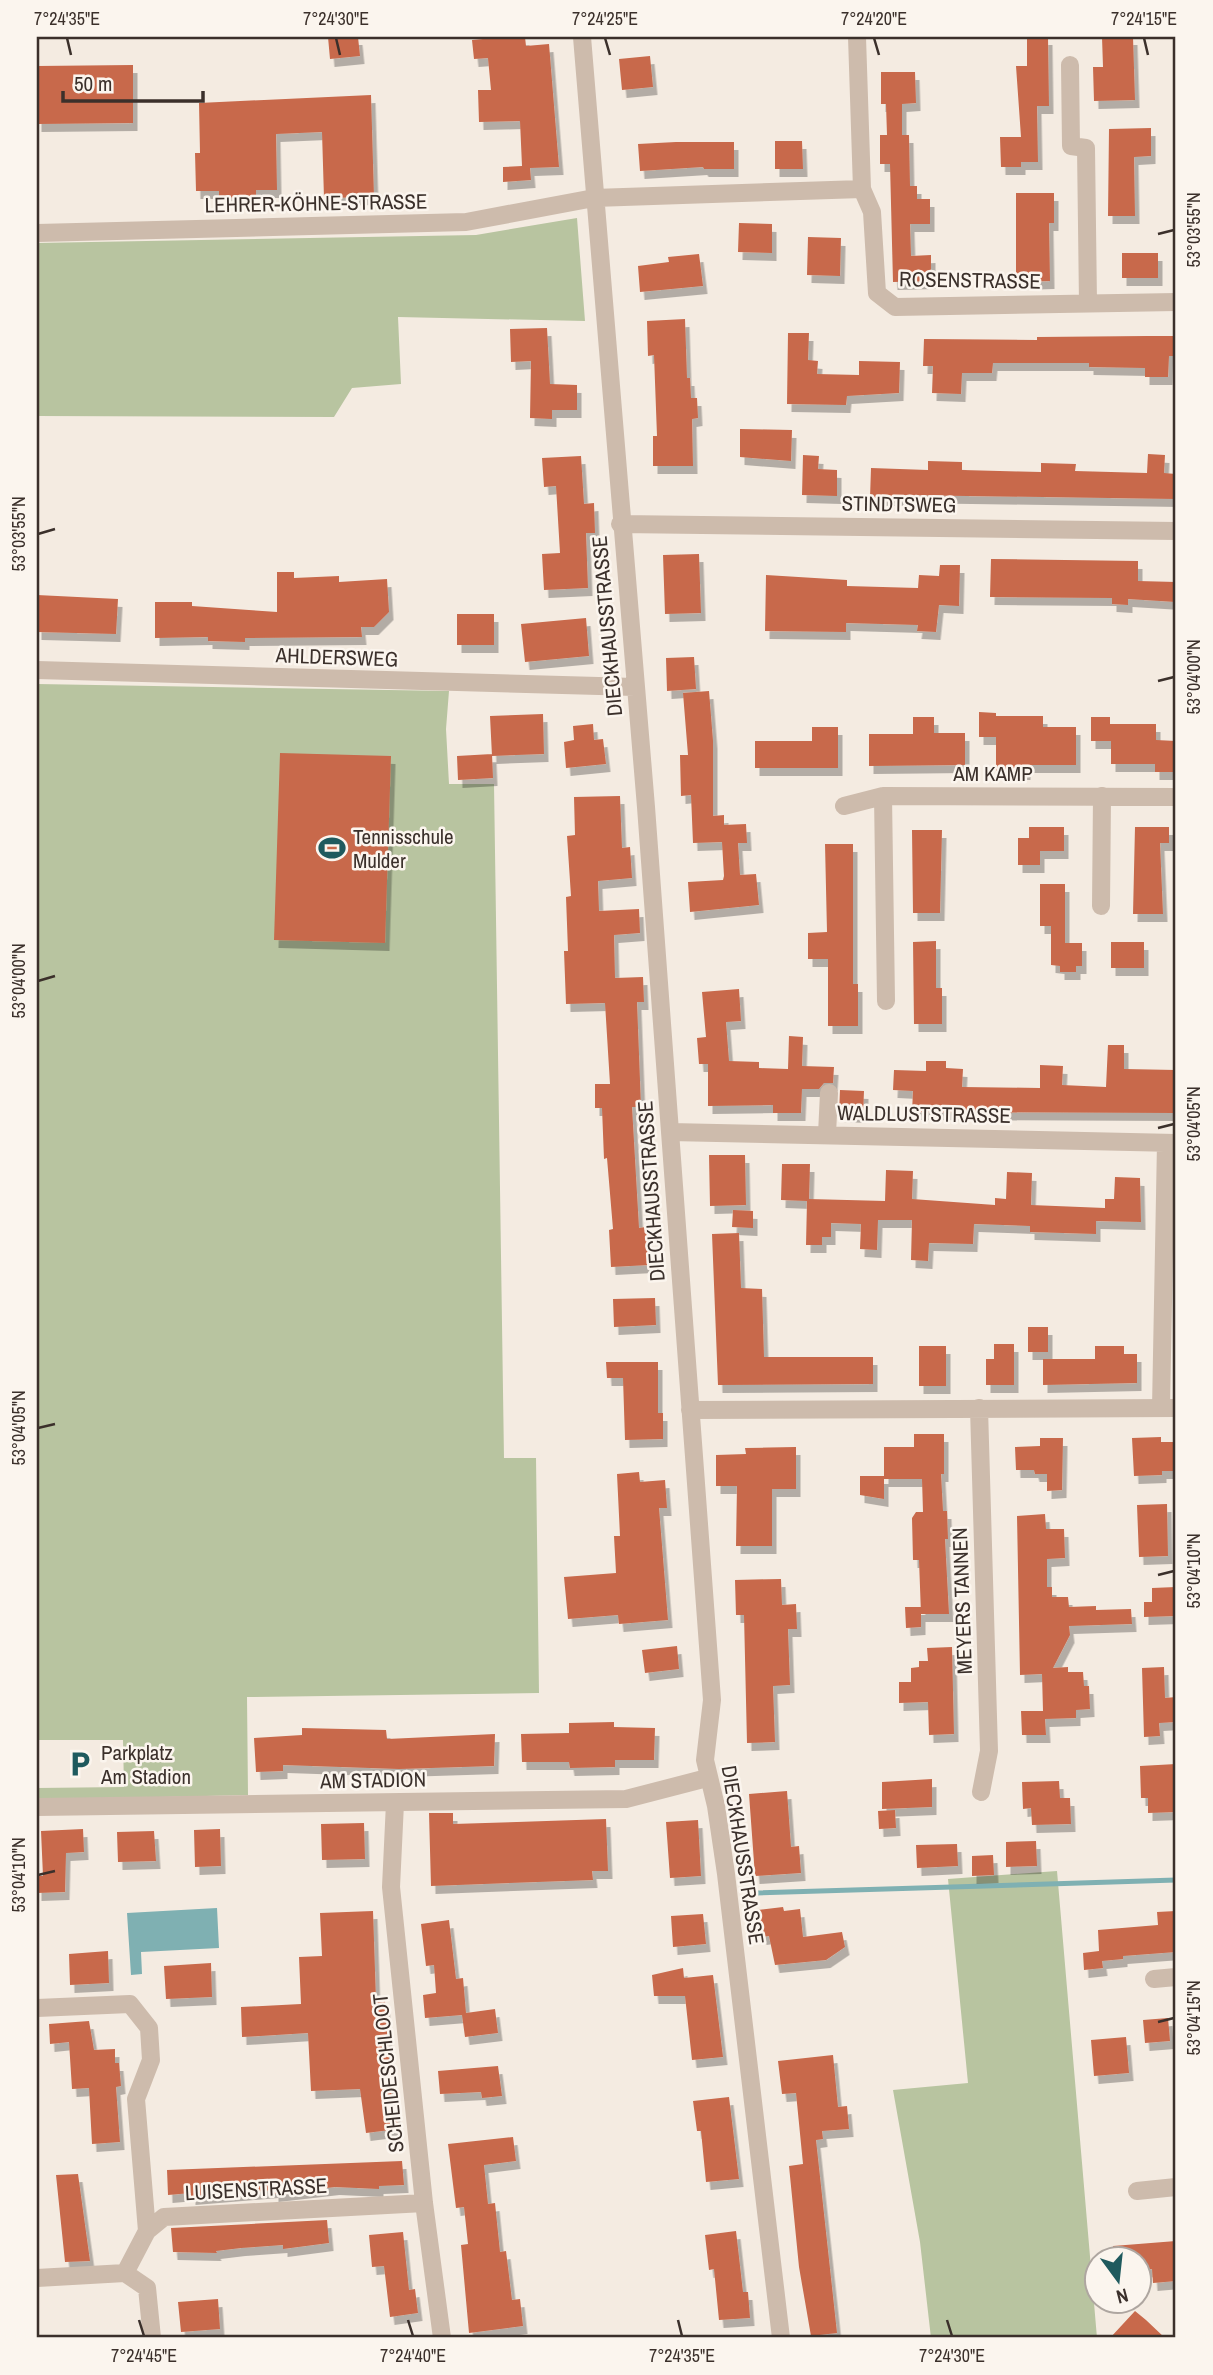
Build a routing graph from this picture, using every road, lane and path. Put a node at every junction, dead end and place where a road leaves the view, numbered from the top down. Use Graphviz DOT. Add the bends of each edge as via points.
graph roads {
  1 [pos="582,37"];
  2 [pos="857,37"];
  3 [pos="1070,65"];
  4 [pos="862,189"];
  5 [pos="594,198"];
  6 [pos="37,233"];
  7 [pos="1176,302"];
  8 [pos="1088,303"];
  9 [pos="620,524"];
  10 [pos="1176,531"];
  11 [pos="37,670"];
  12 [pos="635,687"];
  13 [pos="883,796"];
  14 [pos="1102,796"];
  15 [pos="1176,797"];
  16 [pos="844,806"];
  17 [pos="1101,906"];
  18 [pos="886,1001"];
  19 [pos="829,1093"];
  20 [pos="670,1132"];
  21 [pos="827,1135"];
  22 [pos="1171,1143"];
  23 [pos="979,1408"];
  24 [pos="1168,1408"];
  25 [pos="690,1410"];
  26 [pos="707,1778"];
  27 [pos="981,1792"];
  28 [pos="395,1803"];
  29 [pos="37,1807"];
  30 [pos="1176,1977"];
  31 [pos="1154,1979"];
  32 [pos="37,2008"];
  33 [pos="1176,2187"];
  34 [pos="1137,2191"];
  35 [pos="424,2203"];
  36 [pos="147,2231"];
  37 [pos="125,2273"];
  38 [pos="37,2278"];
  39 [pos="152,2338"];
  40 [pos="442,2338"];
  41 [pos="781,2338"];
  1 -- 5 [label="street, DIECKHAUSSTRASSE"];
  2 -- 4 [label="street, ROSENSTRASSE"];
  3 -- 8 [label="street" via="1071,146 1086,148"];
  4 -- 5 [label="street"];
  4 -- 8 [label="street, ROSENSTRASSE" via="872,212 877,293 895,307"];
  5 -- 6 [label="street, LEHRER-KÖHNE-STRASSE" via="466,222"];
  5 -- 9 [label="street, DIECKHAUSSTRASSE"];
  7 -- 8 [label="street, ROSENSTRASSE"];
  9 -- 10 [label="street, STINDTSWEG"];
  9 -- 12 [label="street, DIECKHAUSSTRASSE"];
  11 -- 12 [label="street, AHLDERSWEG"];
  12 -- 20 [label="street, DIECKHAUSSTRASSE"];
  13 -- 14 [label="street, AM KAMP"];
  13 -- 16 [label="street, AM KAMP"];
  13 -- 18 [label="street"];
  14 -- 15 [label="street, AM KAMP"];
  14 -- 17 [label="street"];
  19 -- 21 [label="street"];
  20 -- 21 [label="street, WALDLUSTSTRASSE"];
  20 -- 25 [label="street, DIECKHAUSSTRASSE"];
  21 -- 22 [label="street, WALDLUSTSTRASSE"];
  22 -- 24 [label="street"];
  23 -- 24 [label="street"];
  23 -- 25 [label="street"];
  23 -- 27 [label="street, MEYERS TANNEN" via="989,1751"];
  25 -- 26 [label="street, DIECKHAUSSTRASSE" via="712,1700"];
  26 -- 28 [label="street, AM STADION" via="626,1799"];
  26 -- 41 [label="street, DIECKHAUSSTRASSE" via="724,1861"];
  28 -- 29 [label="street, AM STADION"];
  28 -- 35 [label="street, SCHEIDESCHLOOT" via="391,1886"];
  30 -- 31 [label="street"];
  32 -- 36 [label="street" via="130,2004 149,2028 151,2060 136,2099"];
  33 -- 34 [label="street"];
  35 -- 36 [label="street, LUISENSTRASSE" via="163,2217"];
  35 -- 40 [label="street, SCHEIDESCHLOOT"];
  36 -- 37 [label="street"];
  37 -- 38 [label="street"];
  37 -- 39 [label="street" via="147,2288"];
}
